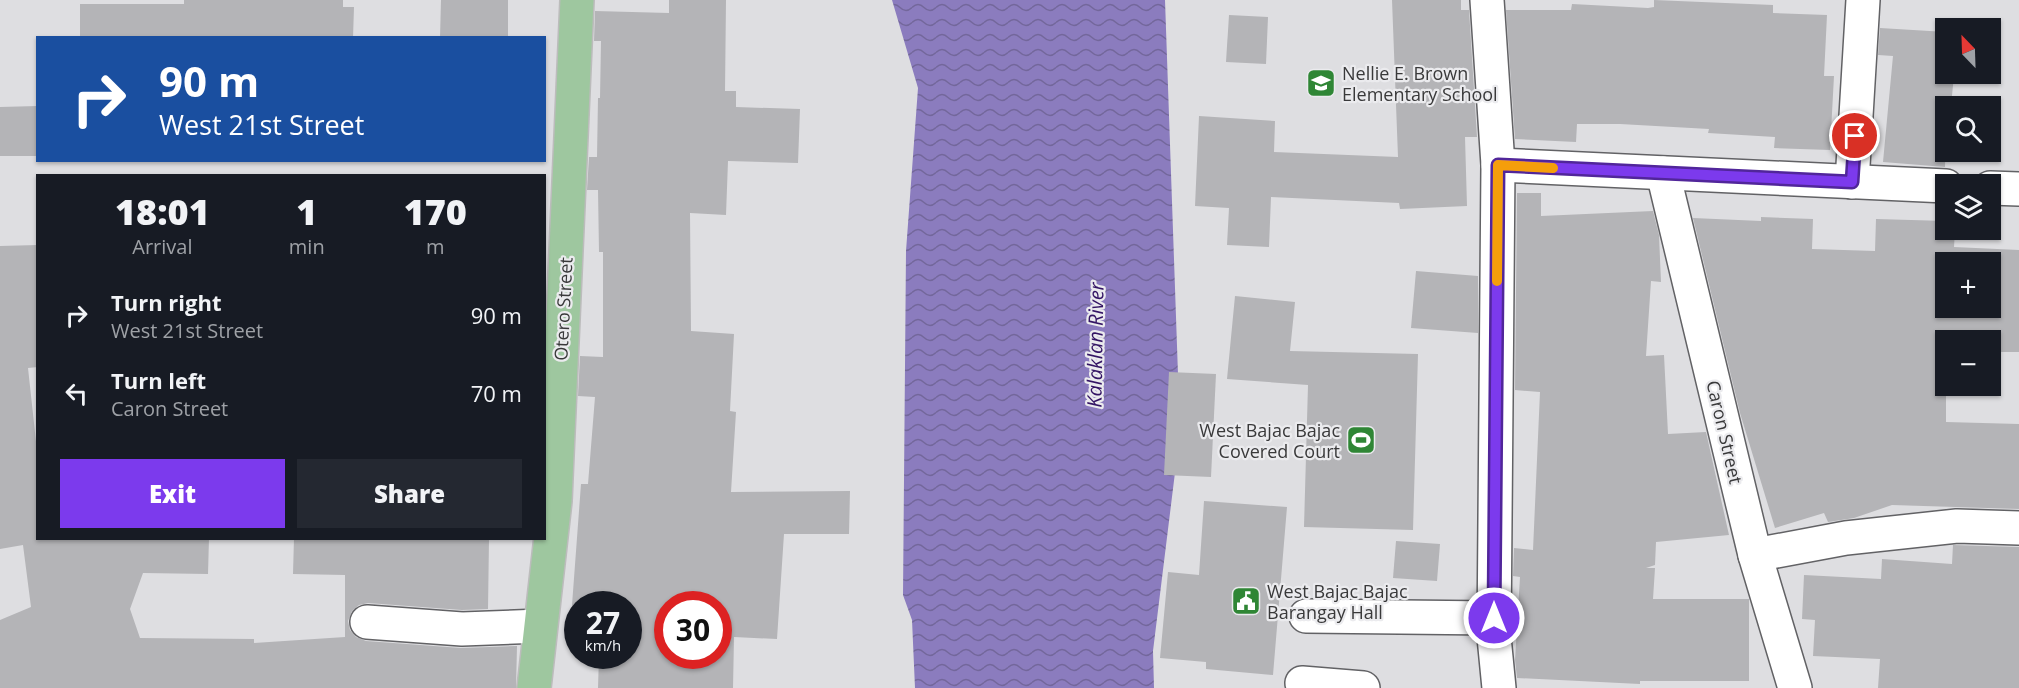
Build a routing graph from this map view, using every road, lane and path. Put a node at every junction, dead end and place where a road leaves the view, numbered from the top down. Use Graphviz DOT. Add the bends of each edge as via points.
graph roads {
  1 [pos="577,0"];
  2 [pos="1487,0"];
  3 [pos="1863,0"];
  4 [pos="1498,165"];
  5 [pos="1663,173"];
  6 [pos="1852,182"];
  7 [pos="1935,186"];
  8 [pos="2001,188"];
  9 [pos="2019,189"];
  10 [pos="550,501"];
  11 [pos="2019,528"];
  12 [pos="1755,555"];
  13 [pos="1306,616"];
  14 [pos="1494,618"];
  15 [pos="367,622"];
  16 [pos="540,626"];
  17 [pos="1302,683"];
  18 [pos="534,688"];
  19 [pos="1363,688"];
  20 [pos="1499,688"];
  21 [pos="1795,688"];
  1 -- 10 [label="main road, Otero Street"];
  2 -- 4 [label="street"];
  3 -- 6 [label="street"];
  4 -- 5 [label="street"];
  4 -- 14 [label="street"];
  5 -- 6 [label="street"];
  5 -- 12 [label="street, Caron Street"];
  6 -- 7 [label="street"];
  8 -- 9 [label="street"];
  10 -- 16 [label="main road, Otero Street"];
  11 -- 12 [label="street" via="1957,526 1846,538"];
  12 -- 21 [label="street, Caron Street"];
  13 -- 14 [label="street"];
  14 -- 20 [label="street"];
  15 -- 16 [label="street" via="462,629"];
  16 -- 18 [label="main road, Otero Street"];
  17 -- 19 [label="street"];
}
